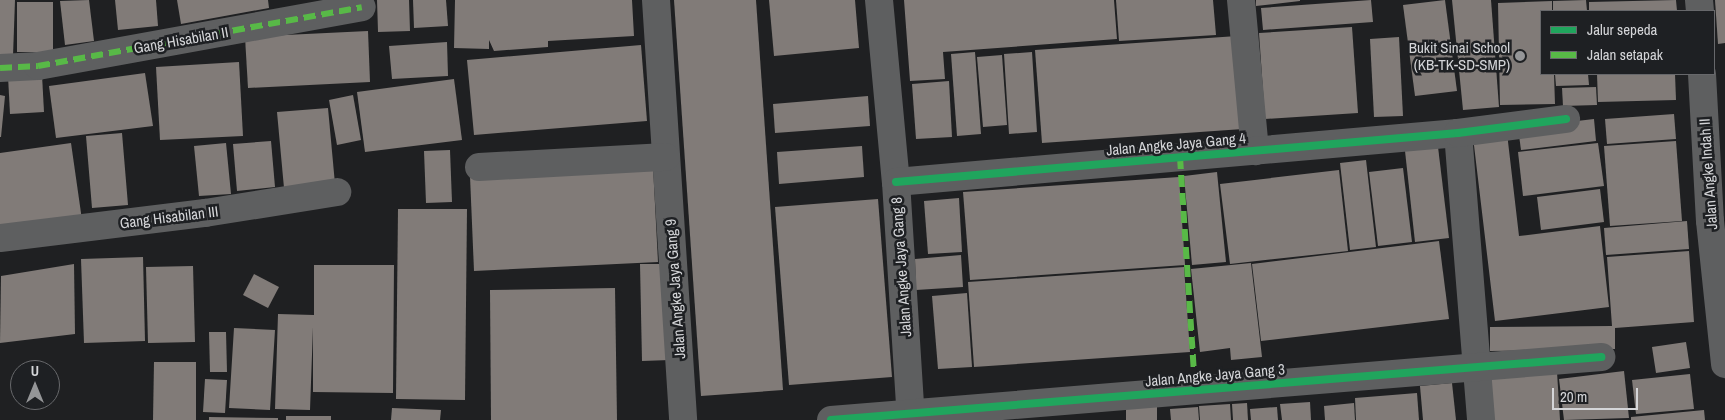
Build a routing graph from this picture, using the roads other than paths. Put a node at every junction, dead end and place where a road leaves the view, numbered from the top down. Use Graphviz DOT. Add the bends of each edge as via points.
graph roads {
  1 [pos="656,0"];
  2 [pos="879,0"];
  3 [pos="1241,0"];
  4 [pos="362,7"];
  5 [pos="0,68"];
  6 [pos="1702,75"];
  7 [pos="1566,119"];
  8 [pos="1458,133"];
  9 [pos="1255,151"];
  10 [pos="666,157"];
  11 [pos="479,167"];
  12 [pos="896,182"];
  13 [pos="337,192"];
  14 [pos="1718,221"];
  15 [pos="0,238"];
  16 [pos="1601,357"];
  17 [pos="1725,364"];
  18 [pos="1476,368"];
  19 [pos="910,417"];
  20 [pos="683,420"];
  21 [pos="831,420"];
  22 [pos="1481,420"];
  1 -- 10 [label="street, Jalan Angke Jaya Gang 9"];
  2 -- 12 [label="street, Jalan Angke Jaya Gang 8"];
  3 -- 9 [label="street"];
  4 -- 5 [label="street, Gang Hisabilan II" via="38,66"];
  6 -- 14 [label="street, Jalan Angke Indah II"];
  7 -- 8 [label="street, Jalan Angke Jaya Gang 4"];
  8 -- 9 [label="street, Jalan Angke Jaya Gang 4"];
  8 -- 18 [label="street"];
  9 -- 12 [label="street, Jalan Angke Jaya Gang 4"];
  10 -- 11 [label="street"];
  10 -- 20 [label="street, Jalan Angke Jaya Gang 9"];
  12 -- 19 [label="street, Jalan Angke Jaya Gang 8"];
  13 -- 15 [label="street, Gang Hisabilan III" via="205,213"];
  14 -- 17 [label="street, Jalan Angke Indah II"];
  16 -- 18 [label="street, Jalan Angke Jaya Gang 3"];
  18 -- 19 [label="street, Jalan Angke Jaya Gang 3"];
  18 -- 22 [label="street"];
  19 -- 21 [label="street, Jalan Angke Jaya Gang 3"];
}
